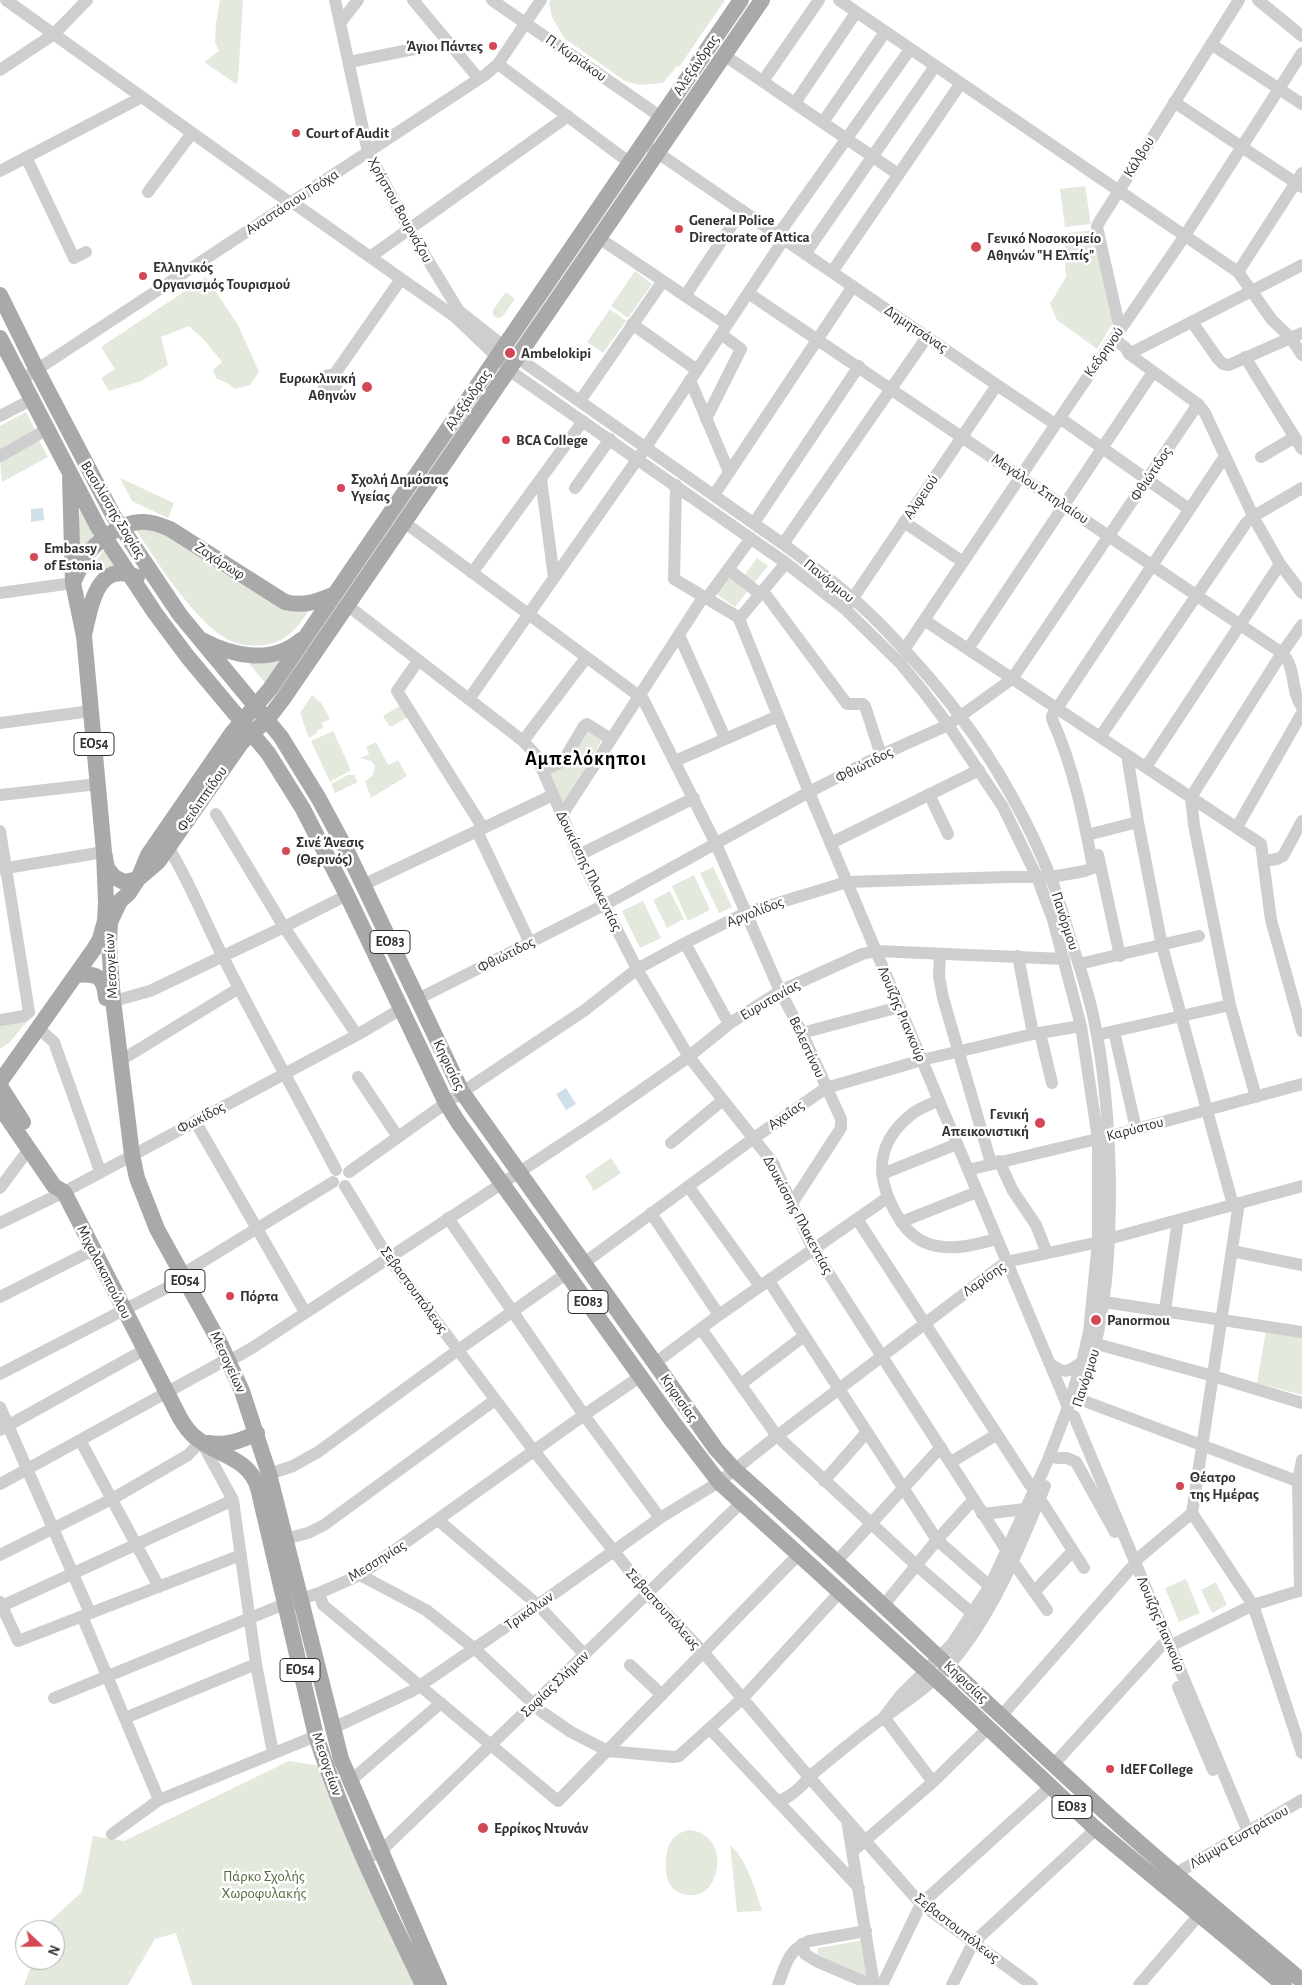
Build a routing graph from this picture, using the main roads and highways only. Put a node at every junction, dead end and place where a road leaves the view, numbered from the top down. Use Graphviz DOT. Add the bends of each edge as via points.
graph roads {
  1 [pos="740,0"];
  2 [pos="762,0"];
  3 [pos="0,295"];
  4 [pos="0,338"];
  5 [pos="70,473"];
  6 [pos="121,528"];
  7 [pos="105,537"];
  8 [pos="130,574"];
  9 [pos="73,583"];
  10 [pos="341,600"];
  11 [pos="180,615"];
  12 [pos="310,631"];
  13 [pos="84,636"];
  14 [pos="197,638"];
  15 [pos="256,707"];
  16 [pos="267,720"];
  17 [pos="246,728"];
  18 [pos="104,852"];
  19 [pos="138,879"];
  20 [pos="129,893"];
  21 [pos="76,975"];
  22 [pos="33,1034"];
  23 [pos="0,1060"];
  24 [pos="0,1082"];
  25 [pos="0,1086"];
  26 [pos="0,1107"];
  27 [pos="132,1154"];
  28 [pos="64,1192"];
  29 [pos="247,1404"];
  30 [pos="257,1433"];
  31 [pos="201,1441"];
  32 [pos="292,1601"];
  33 [pos="1266,1960"];
  34 [pos="1302,1967"];
  35 [pos="1302,1981"];
  36 [pos="423,1985"];
  37 [pos="439,1985"];
  38 [pos="1273,1985"];
  39 [pos="1284,1985"];
  1 -- 10 [label="main road, Αλεξάνδρας" via="500,352"];
  2 -- 10 [label="main road, Αλεξάνδρας" via="404,522"];
  3 -- 6 [label="main road, Βασιλίσσης Σοφίας"];
  4 -- 5 [label="main road, Βασιλίσσης Σοφίας / ΕΟ54"];
  5 -- 7 [label="main road, Βασιλίσσης Σοφίας / ΕΟ83"];
  5 -- 9 [label="main road, ΕΟ54"];
  6 -- 7 [label="main road, Ζαχάρωφ"];
  6 -- 10 [label="main road, Ζαχάρωφ" via="140,522 170,529 285,602 301,604"];
  6 -- 11 [label="main road, Βασιλίσσης Σοφίας"];
  7 -- 8 [label="main road, Βασιλίσσης Σοφίας / ΕΟ83"];
  7 -- 9 [label="main road" via="88,554"];
  8 -- 11 [label="main road" via="150,585"];
  8 -- 13 [label="main road" via="113,575 99,587 92,600"];
  8 -- 17 [label="main road, Βασιλίσσης Σοφίας / ΕΟ83" via="165,627"];
  9 -- 13 [label="main road, Μεσογείων / ΕΟ54"];
  10 -- 12 [label="main road, Αλεξάνδρας"];
  10 -- 16 [label="main road, Αλεξάνδρας"];
  11 -- 14 [label="main road, Βασιλίσσης Σοφίας"];
  12 -- 14 [label="main road" via="287,649 262,656 229,652"];
  12 -- 15 [label="main road, Αλεξάνδρας"];
  13 -- 18 [label="main road, Μεσογείων / ΕΟ54"];
  14 -- 15 [label="main road, Βασιλίσσης Σοφίας"];
  15 -- 16 [label="main road, Κηφισίας / ΕΟ83"];
  15 -- 17 [label="main road, Αλεξάνδρας / ΕΟ54"];
  16 -- 17 [label="main road, Φειδιππίδου"];
  16 -- 33 [label="main road, Κηφισίας / ΕΟ83" via="320,799 462,1092 716,1449"];
  17 -- 19 [label="main road, Φειδιππίδου / ΕΟ54" via="148,855"];
  17 -- 19 [label="main road, Φειδιππίδου / ΕΟ54" via="241,743 158,862"];
  17 -- 33 [label="main road, Κηφισίας / ΕΟ83" via="275,763 303,809 446,1103 720,1482 1096,1829 1200,1915"];
  18 -- 19 [label="main road" via="107,868 114,877 124,882"];
  18 -- 21 [label="main road, Μεσογείων / ΕΟ54" via="105,922 100,939"];
  19 -- 20 [label="main road, Φειδιππίδου / ΕΟ54"];
  20 -- 27 [label="main road, Μεσογείων / ΕΟ54" via="117,936 128,1056"];
  20 -- 27 [label="main road, Μεσογείων / ΕΟ54" via="112,918 108,936"];
  21 -- 22 [label="main road, ΕΟ54"];
  21 -- 27 [label="main road, Μεσογείων / ΕΟ54" via="94,975 105,988"];
  22 -- 23 [label="main road" via="12,1057"];
  22 -- 24 [label="main road, ΕΟ54"];
  25 -- 28 [label="main road, ΕΟ54" via="63,1181"];
  26 -- 28 [label="main road, Μιχαλακοπούλου / ΕΟ54" via="54,1186"];
  27 -- 29 [label="main road, Μεσογείων / ΕΟ54" via="145,1174 183,1276 229,1360"];
  27 -- 29 [label="main road, Μεσογείων / ΕΟ54" via="137,1178 157,1229 221,1345"];
  28 -- 31 [label="main road, Μιχαλακοπούλου / ΕΟ54" via="180,1418"];
  29 -- 30 [label="main road, ΕΟ54"];
  30 -- 31 [label="main road" via="228,1444"];
  30 -- 32 [label="main road, Μεσογείων / ΕΟ54" via="285,1539"];
  31 -- 32 [label="main road, Μεσογείων / ΕΟ54" via="240,1462 253,1475"];
  32 -- 36 [label="main road, Μεσογείων / ΕΟ54" via="316,1736 363,1860"];
  32 -- 37 [label="main road, Μεσογείων / ΕΟ54" via="349,1782"];
  33 -- 34 [label="main road, Κηφισίας / ΕΟ83"];
  33 -- 35 [label="main road, Κηφισίας / ΕΟ83"];
  33 -- 38 [label="main road, Κηφισίας / ΕΟ83"];
  33 -- 39 [label="main road, Κηφισίας / ΕΟ83"];
}
